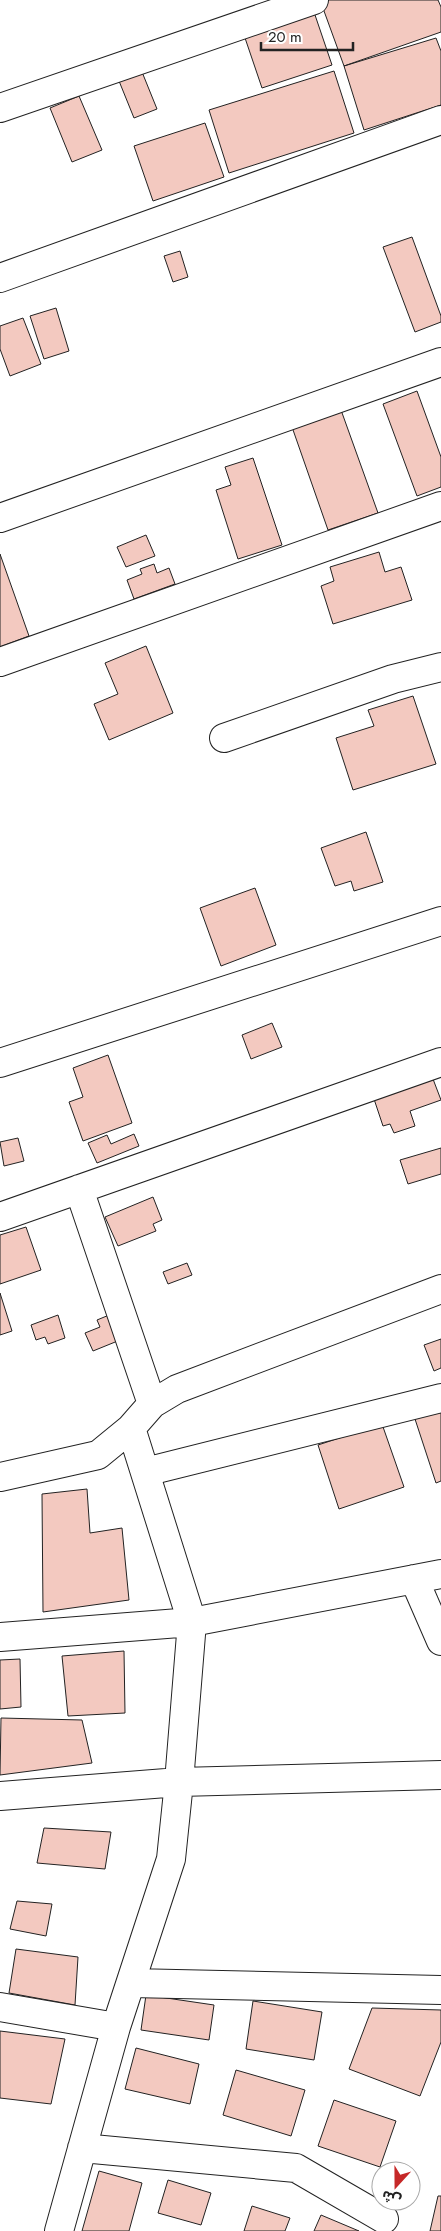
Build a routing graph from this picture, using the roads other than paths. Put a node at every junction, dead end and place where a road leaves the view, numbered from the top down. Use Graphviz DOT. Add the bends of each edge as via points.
graph roads {
  1 [pos="314,0"];
  2 [pos="0,108"];
  3 [pos="441,120"];
  4 [pos="0,278"];
  5 [pos="441,362"];
  6 [pos="441,506"];
  7 [pos="0,518"];
  8 [pos="0,662"];
  9 [pos="441,667"];
  10 [pos="224,738"];
  11 [pos="441,921"];
  12 [pos="441,1062"];
  13 [pos="0,1063"];
  14 [pos="79,1189"];
  15 [pos="0,1217"];
  16 [pos="441,1289"];
  17 [pos="441,1398"];
  18 [pos="152,1404"];
  19 [pos="131,1428"];
  20 [pos="145,1472"];
  21 [pos="0,1477"];
  22 [pos="441,1574"];
  23 [pos="414,1579"];
  24 [pos="192,1622"];
  25 [pos="0,1636"];
  26 [pos="441,1641"];
  27 [pos="441,1775"];
  28 [pos="179,1782"];
  29 [pos="0,1796"];
  30 [pos="131,1983"];
  31 [pos="441,1990"];
  32 [pos="0,2007"];
  33 [pos="116,2027"];
  34 [pos="82,2148"];
  35 [pos="384,2220"];
  36 [pos="58,2231"];
  1 -- 2 [label="street"];
  3 -- 4 [label="street"];
  5 -- 7 [label="street"];
  6 -- 8 [label="street"];
  9 -- 10 [label="street" via="393,679"];
  11 -- 13 [label="street"];
  12 -- 14 [label="street"];
  14 -- 15 [label="street"];
  14 -- 18 [label="street"];
  16 -- 18 [label="street" via="199,1380"];
  17 -- 20 [label="street"];
  18 -- 19 [label="street"];
  19 -- 20 [label="street"];
  19 -- 21 [label="street" via="98,1455"];
  20 -- 24 [label="street"];
  22 -- 23 [label="street"];
  23 -- 24 [label="street"];
  23 -- 26 [label="street"];
  24 -- 25 [label="street"];
  24 -- 28 [label="street"];
  27 -- 28 [label="street"];
  28 -- 29 [label="street"];
  28 -- 30 [label="street" via="171,1859"];
  30 -- 31 [label="street"];
  30 -- 33 [label="street"];
  32 -- 33 [label="street"];
  33 -- 34 [label="street"];
  34 -- 35 [label="street" via="296,2168"];
  34 -- 36 [label="street"];
}
